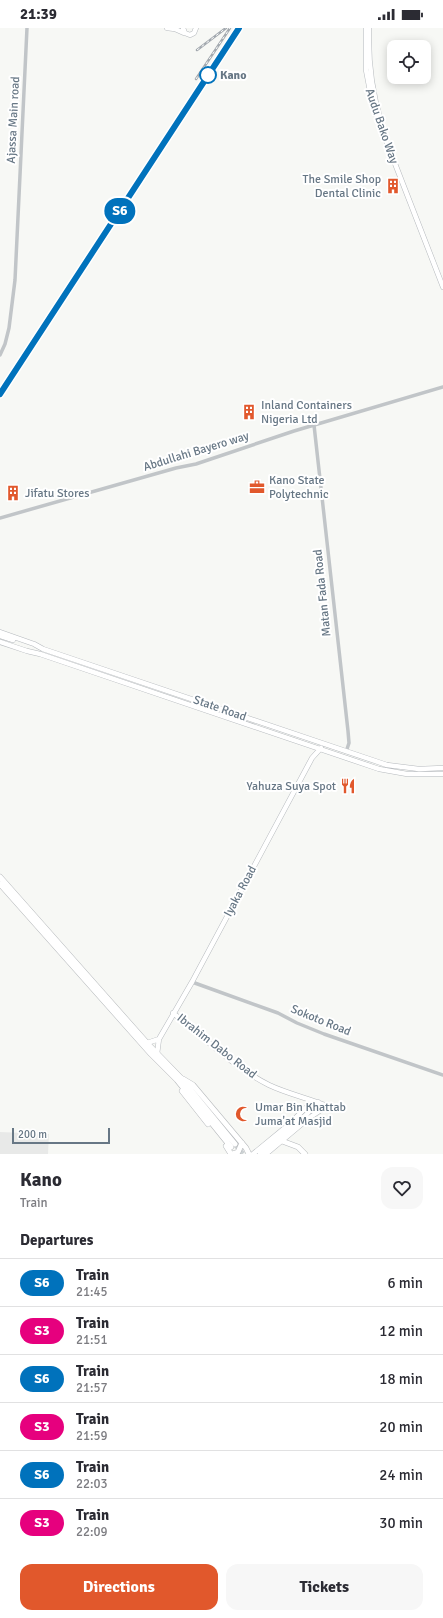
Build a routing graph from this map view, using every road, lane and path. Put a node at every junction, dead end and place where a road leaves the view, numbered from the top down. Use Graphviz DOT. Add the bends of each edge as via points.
graph roads {
  1 [pos="28,28"];
  2 [pos="166,28"];
  3 [pos="183,28"];
  4 [pos="196,28"];
  5 [pos="366,28"];
  6 [pos="370,28"];
  7 [pos="185,33"];
  8 [pos="443,279"];
  9 [pos="443,287"];
  10 [pos="0,355"];
  11 [pos="443,387"];
  12 [pos="314,425"];
  13 [pos="0,518"];
  14 [pos="0,632"];
  15 [pos="0,637"];
  16 [pos="0,642"];
  17 [pos="43,649"];
  18 [pos="40,654"];
  19 [pos="315,741"];
  20 [pos="323,743"];
  21 [pos="313,746"];
  22 [pos="320,749"];
  23 [pos="347,751"];
  24 [pos="344,757"];
  25 [pos="312,758"];
  26 [pos="443,768"];
  27 [pos="443,774"];
  28 [pos="0,877"];
  29 [pos="0,884"];
  30 [pos="192,982"];
  31 [pos="173,1013"];
  32 [pos="159,1039"];
  33 [pos="147,1043"];
  34 [pos="157,1054"];
  35 [pos="443,1075"];
  36 [pos="179,1079"];
  37 [pos="313,1100"];
  38 [pos="318,1102"];
  39 [pos="307,1117"];
  40 [pos="282,1141"];
  41 [pos="242,1143"];
  42 [pos="233,1146"];
  43 [pos="231,1154"];
  44 [pos="249,1154"];
  45 [pos="253,1154"];
  46 [pos="260,1154"];
  47 [pos="266,1154"];
  48 [pos="305,1154"];
  1 -- 10 [label="street, Ajassa Main road" via="15,273 10,328"];
  2 -- 7 [label="main road"];
  3 -- 7 [label="main road"];
  4 -- 7 [label="main road" via="192,34"];
  5 -- 9 [label="main road, Audu Bako Way" via="366,70 373,107"];
  6 -- 8 [label="main road, Audu Bako Way" via="370,70 376,106"];
  11 -- 12 [label="street, Abdullahi Bayero way"];
  12 -- 13 [label="street, Abdullahi Bayero way" via="196,464"];
  12 -- 23 [label="street, Matan Fada Road" via="348,731"];
  14 -- 17 [label="main road, State Road"];
  15 -- 17 [label="main road"];
  15 -- 18 [label="main road"];
  16 -- 18 [label="main road, State Road"];
  17 -- 19 [label="main road, State Road"];
  18 -- 21 [label="main road, State Road"];
  19 -- 20 [label="main road, State Road"];
  19 -- 21 [label="main road"];
  20 -- 22 [label="main road, Iyaka Road"];
  20 -- 23 [label="main road, State Road"];
  21 -- 22 [label="main road, State Road"];
  21 -- 25 [label="main road"];
  22 -- 24 [label="main road, State Road"];
  22 -- 25 [label="main road, Iyaka Road"];
  23 -- 24 [label="street, Matan Fada Road"];
  23 -- 26 [label="main road, State Road" via="398,767 419,770"];
  24 -- 27 [label="main road, State Road" via="397,773"];
  25 -- 30 [label="main road, Iyaka Road"];
  28 -- 33 [label="highway"];
  29 -- 36 [label="highway" via="151,1054"];
  30 -- 31 [label="main road, Iyaka Road"];
  30 -- 35 [label="street, Sokoto Road" via="324,1034"];
  31 -- 32 [label="main road, Iyaka Road"];
  31 -- 37 [label="main road, Ibrahim Dabo Road" via="255,1077"];
  32 -- 33 [label="main road"];
  32 -- 34 [label="main road"];
  33 -- 34 [label="highway"];
  34 -- 36 [label="highway"];
  36 -- 41 [label="highway" via="193,1085"];
  36 -- 42 [label="highway"];
  36 -- 43 [label="highway" via="185,1095"];
  37 -- 38 [label="main road, Ibrahim Dabo Road"];
  37 -- 45 [label="main road" via="286,1127"];
  38 -- 39 [label="main road"];
  38 -- 39 [label="main road, Ibrahim Dabo Road" via="327,1106"];
  39 -- 40 [label="main road"];
  39 -- 46 [label="main road"];
  40 -- 47 [label="main road"];
  40 -- 48 [label="highway" via="298,1146"];
  41 -- 43 [label="highway" via="238,1152"];
  41 -- 44 [label="highway"];
}
